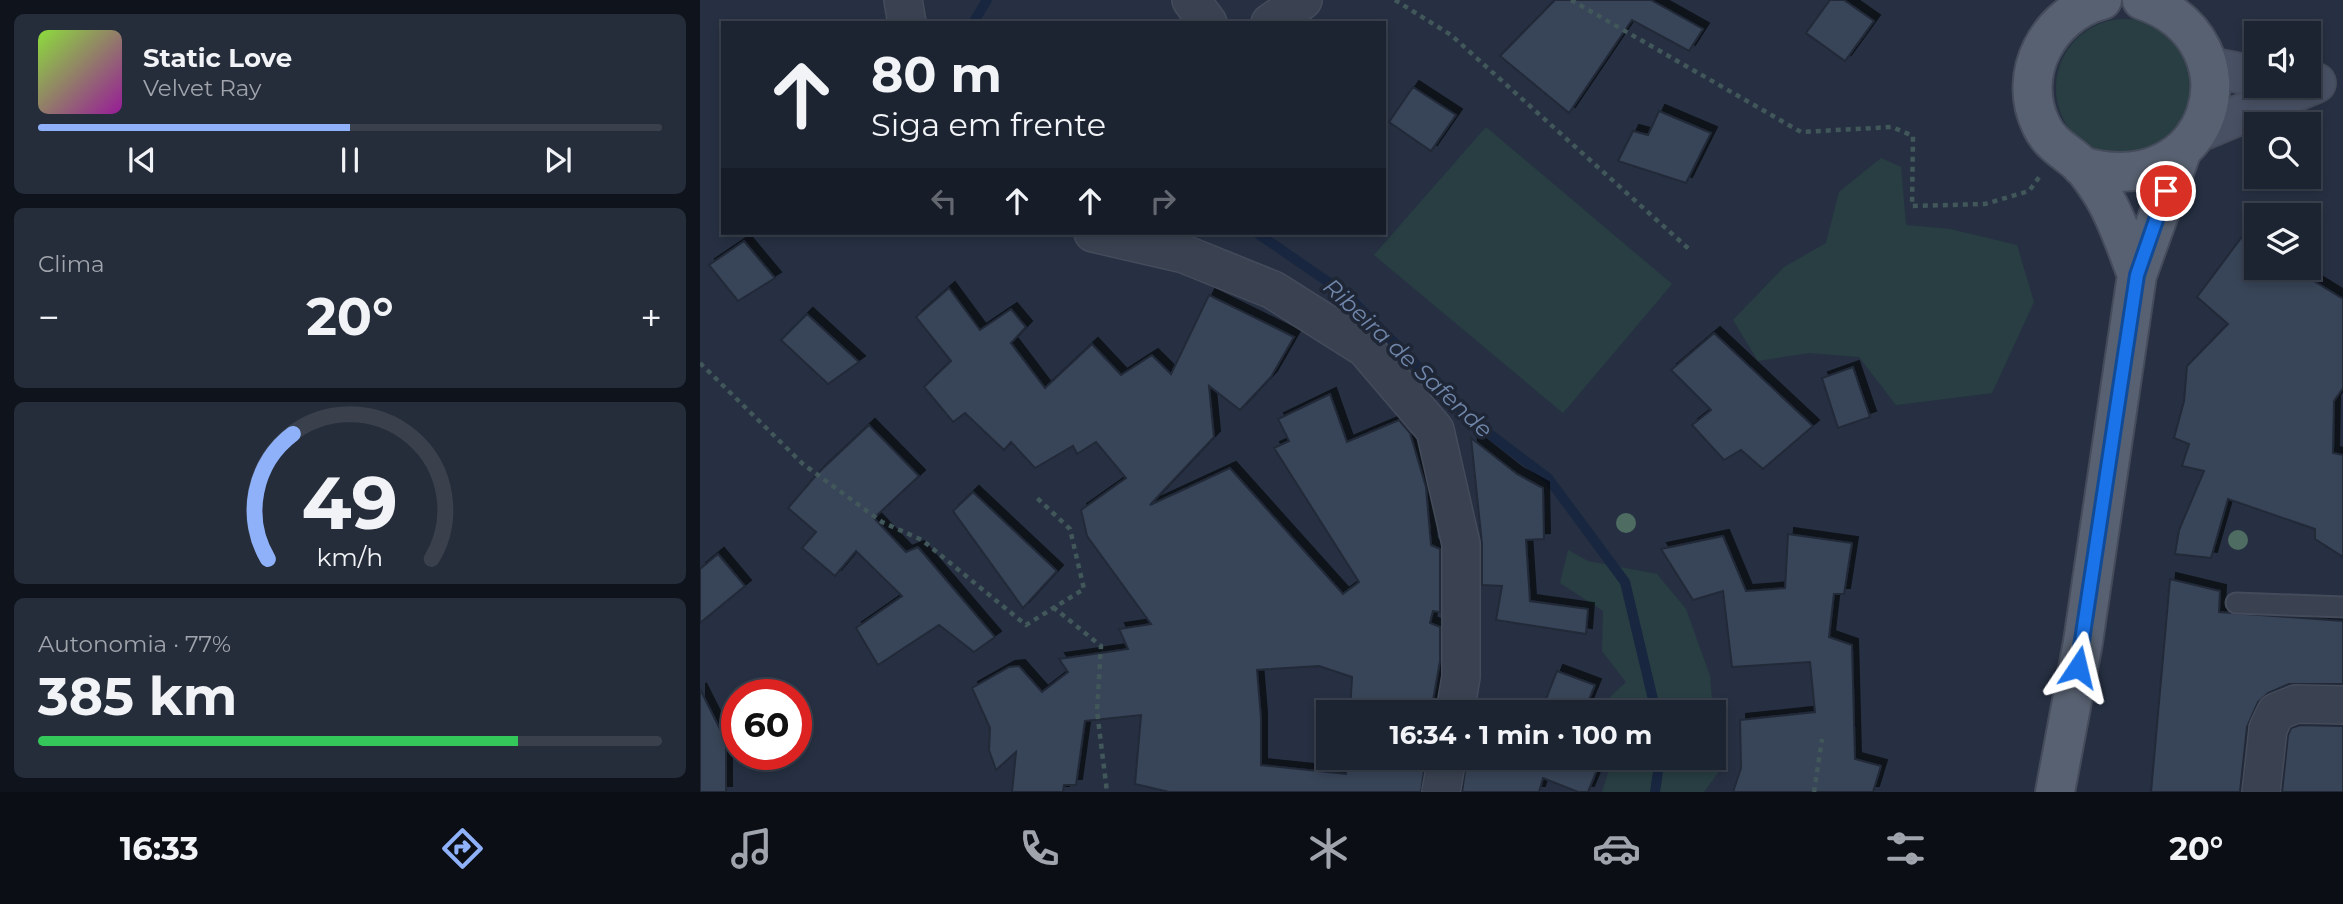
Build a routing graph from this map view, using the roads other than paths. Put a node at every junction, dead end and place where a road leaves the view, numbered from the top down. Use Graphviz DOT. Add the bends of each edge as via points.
graph roads {
  1 [pos="903,0"];
  2 [pos="1191,0"];
  3 [pos="1303,0"];
  4 [pos="2102,0"];
  5 [pos="2142,0"];
  6 [pos="2062,10"];
  7 [pos="907,21"];
  8 [pos="1207,21"];
  9 [pos="1273,21"];
  10 [pos="2208,67"];
  11 [pos="2244,74"];
  12 [pos="2322,83"];
  13 [pos="2189,142"];
  14 [pos="2070,158"];
  15 [pos="1111,235"];
  16 [pos="1137,238"];
  17 [pos="2137,275"];
  18 [pos="2236,603"];
  19 [pos="2343,607"];
  20 [pos="1457,700"];
  21 [pos="2343,705"];
  22 [pos="1445,770"];
  23 [pos="1441,792"];
  24 [pos="2055,792"];
  25 [pos="2261,792"];
  1 -- 7 [label="street"];
  2 -- 8 [label="street"];
  3 -- 9 [label="street"];
  4 -- 6 [label="main road"];
  5 -- 10 [label="main road" via="2183,22 2199,43"];
  6 -- 14 [label="main road" via="2034,70 2033,99 2041,126"];
  10 -- 11 [label="street"];
  10 -- 13 [label="main road" via="2210,95 2203,122"];
  12 -- 13 [label="street"];
  13 -- 14 [label="main road" via="2165,164 2138,173 2109,174"];
  13 -- 17 [label="main road"];
  14 -- 17 [label="main road" via="2103,196"];
  15 -- 16 [label="street"];
  16 -- 20 [label="street" via="1273,290 1365,348 1435,430 1461,544"];
  17 -- 24 [label="main road" via="2083,642"];
  18 -- 19 [label="lane"];
  21 -- 25 [label="street" via="2295,704 2276,712 2268,729"];
  22 -- 23 [label="street"];
}
